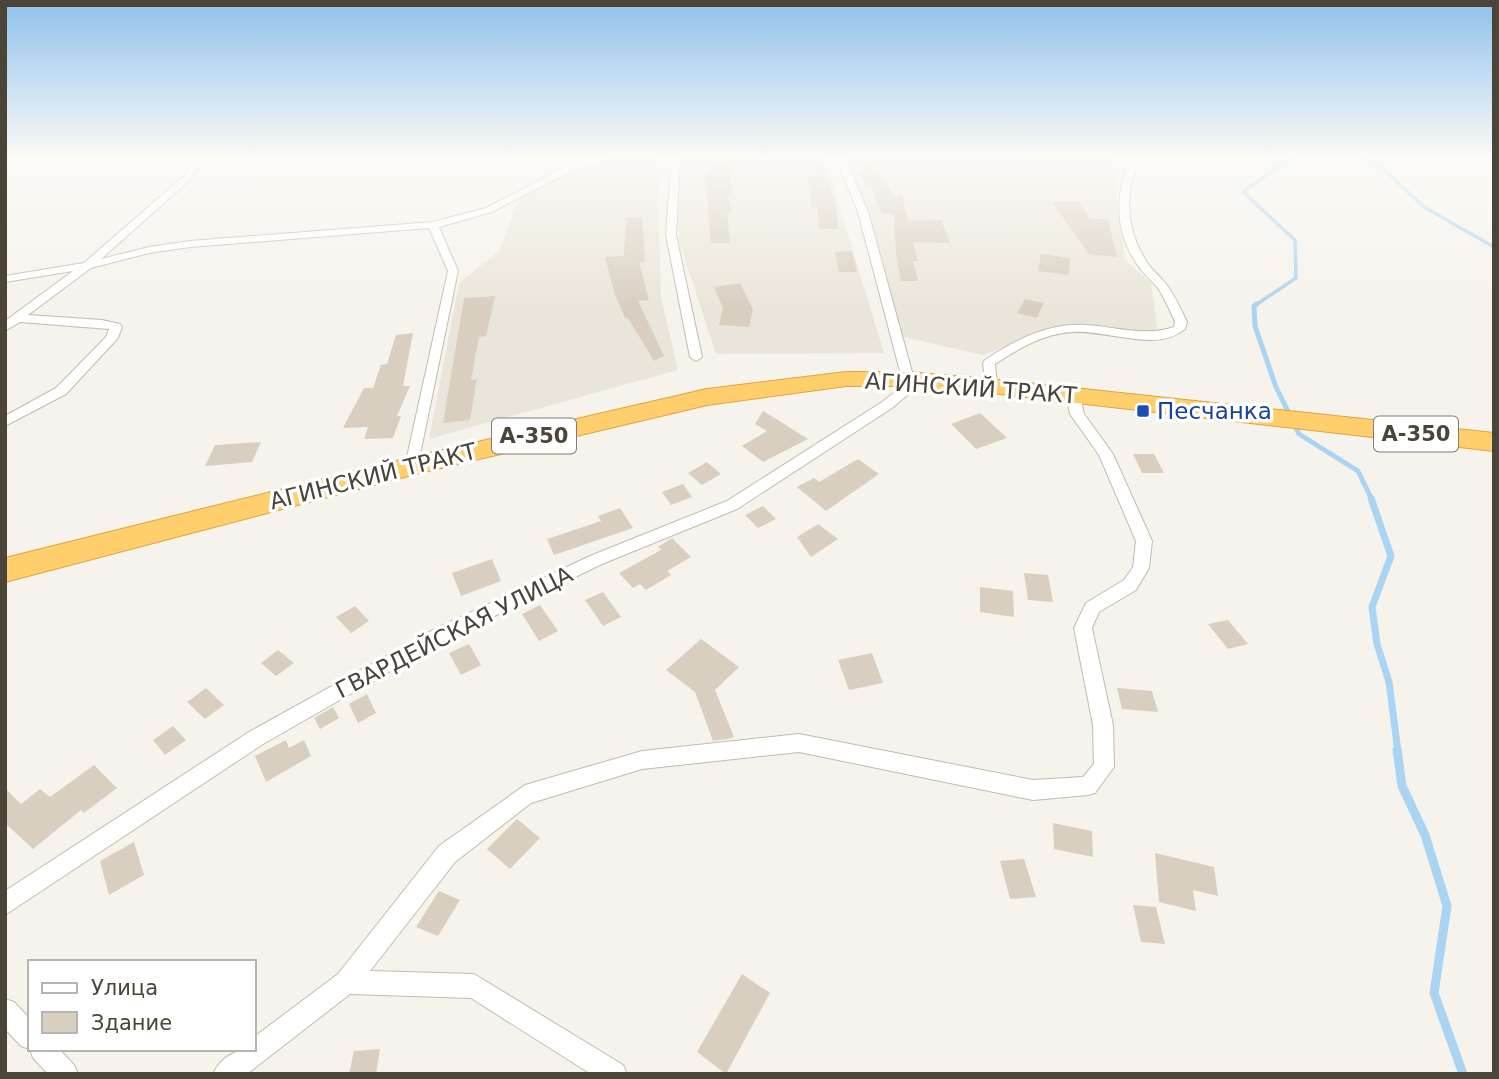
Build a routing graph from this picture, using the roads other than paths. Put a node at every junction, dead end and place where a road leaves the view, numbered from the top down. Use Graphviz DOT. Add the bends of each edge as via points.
graph roads {
  1 [pos="155,206"];
  2 [pos="496,206"];
  3 [pos="673,206"];
  4 [pos="861,206"];
  5 [pos="1124,206"];
  6 [pos="433,225"];
  7 [pos="87,266"];
  8 [pos="5,279"];
  9 [pos="19,318"];
  10 [pos="5,327"];
  11 [pos="695,357"];
  12 [pos="908,379"];
  13 [pos="991,386"];
  14 [pos="1073,395"];
  15 [pos="5,422"];
  16 [pos="1494,442"];
  17 [pos="412,466"];
  18 [pos="5,570"];
  19 [pos="5,904"];
  20 [pos="345,982"];
  21 [pos="5,1011"];
  22 [pos="28,1035"];
  23 [pos="44,1051"];
  24 [pos="256,1051"];
  25 [pos="256,1051"];
  26 [pos="65,1074"];
  27 [pos="226,1074"];
  28 [pos="614,1074"];
  1 -- 7 [label="street"];
  2 -- 6 [label="street"];
  3 -- 11 [label="street" via="671,235"];
  4 -- 12 [label="street"];
  5 -- 13 [label="street" via="1130,243 1163,288 1181,322 1179,329 1161,335 1074,328 1055,331 989,363"];
  6 -- 7 [label="street" via="190,244"];
  6 -- 17 [label="street" via="453,271"];
  7 -- 8 [label="street"];
  7 -- 9 [label="street"];
  9 -- 10 [label="street"];
  9 -- 15 [label="street" via="117,327 61,391"];
  12 -- 13 [label="highway, АГИНСКИЙ ТРАКТ / А-350"];
  12 -- 17 [label="highway, АГИНСКИЙ ТРАКТ / А-350" via="846,379 707,397"];
  12 -- 19 [label="street, ГВАРДЕЙСКАЯ УЛИЦА" via="906,389 887,404 732,505 596,560 437,636 256,738"];
  13 -- 14 [label="highway, АГИНСКИЙ ТРАКТ / А-350"];
  14 -- 16 [label="highway, АГИНСКИЙ ТРАКТ / А-350"];
  14 -- 20 [label="street" via="1077,414 1106,454 1144,541 1140,568 1130,585 1092,608 1083,628 1103,735 1104,766 1088,786 1033,790 799,743 642,760 525,795 447,854"];
  17 -- 18 [label="highway, АГИНСКИЙ ТРАКТ / А-350"];
  20 -- 24 [label="street"];
  20 -- 28 [label="street" via="474,986"];
  21 -- 22 [label="street"];
  23 -- 26 [label="street"];
  25 -- 27 [label="street"];
}
